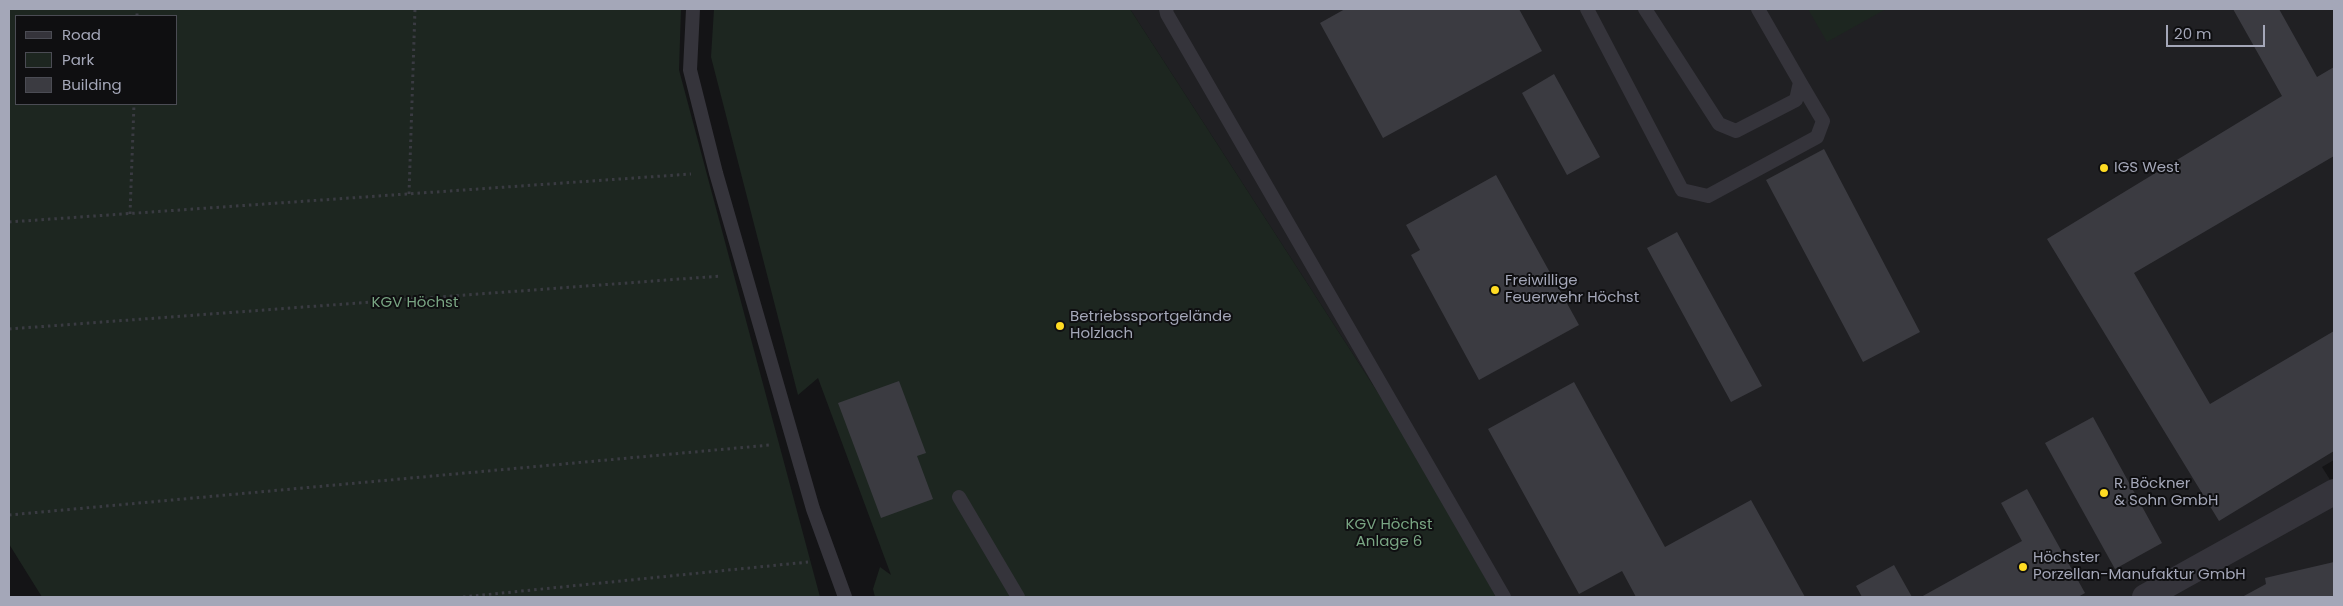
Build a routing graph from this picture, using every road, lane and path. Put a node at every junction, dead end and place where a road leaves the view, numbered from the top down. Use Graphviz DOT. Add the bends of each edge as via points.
graph roads {
  1 [pos="415,9"];
  2 [pos="693,9"];
  3 [pos="1166,9"];
  4 [pos="1587,9"];
  5 [pos="1645,9"];
  6 [pos="1758,9"];
  7 [pos="1800,82"];
  8 [pos="134,105"];
  9 [pos="716,172"];
  10 [pos="408,194"];
  11 [pos="130,214"];
  12 [pos="9,222"];
  13 [pos="744,274"];
  14 [pos="9,329"];
  15 [pos="793,442"];
  16 [pos="2334,492"];
  17 [pos="959,498"];
  18 [pos="9,515"];
  19 [pos="831,560"];
  20 [pos="463,597"];
  21 [pos="845,597"];
  22 [pos="1018,597"];
  23 [pos="1504,597"];
  24 [pos="2144,597"];
  1 -- 10 [label="path"];
  2 -- 9 [label="lane" via="690,70"];
  3 -- 23 [label="lane"];
  4 -- 7 [label="lane" via="1682,190 1708,196 1818,138 1823,122"];
  5 -- 7 [label="lane" via="1719,124 1736,131 1796,100"];
  6 -- 7 [label="lane"];
  8 -- 11 [label="path"];
  9 -- 10 [label="path"];
  9 -- 13 [label="lane"];
  10 -- 11 [label="path"];
  11 -- 12 [label="path"];
  13 -- 14 [label="path"];
  13 -- 15 [label="lane"];
  15 -- 18 [label="path"];
  15 -- 19 [label="lane"];
  16 -- 24 [label="street"];
  17 -- 22 [label="lane"];
  19 -- 20 [label="path"];
  19 -- 21 [label="lane"];
}
